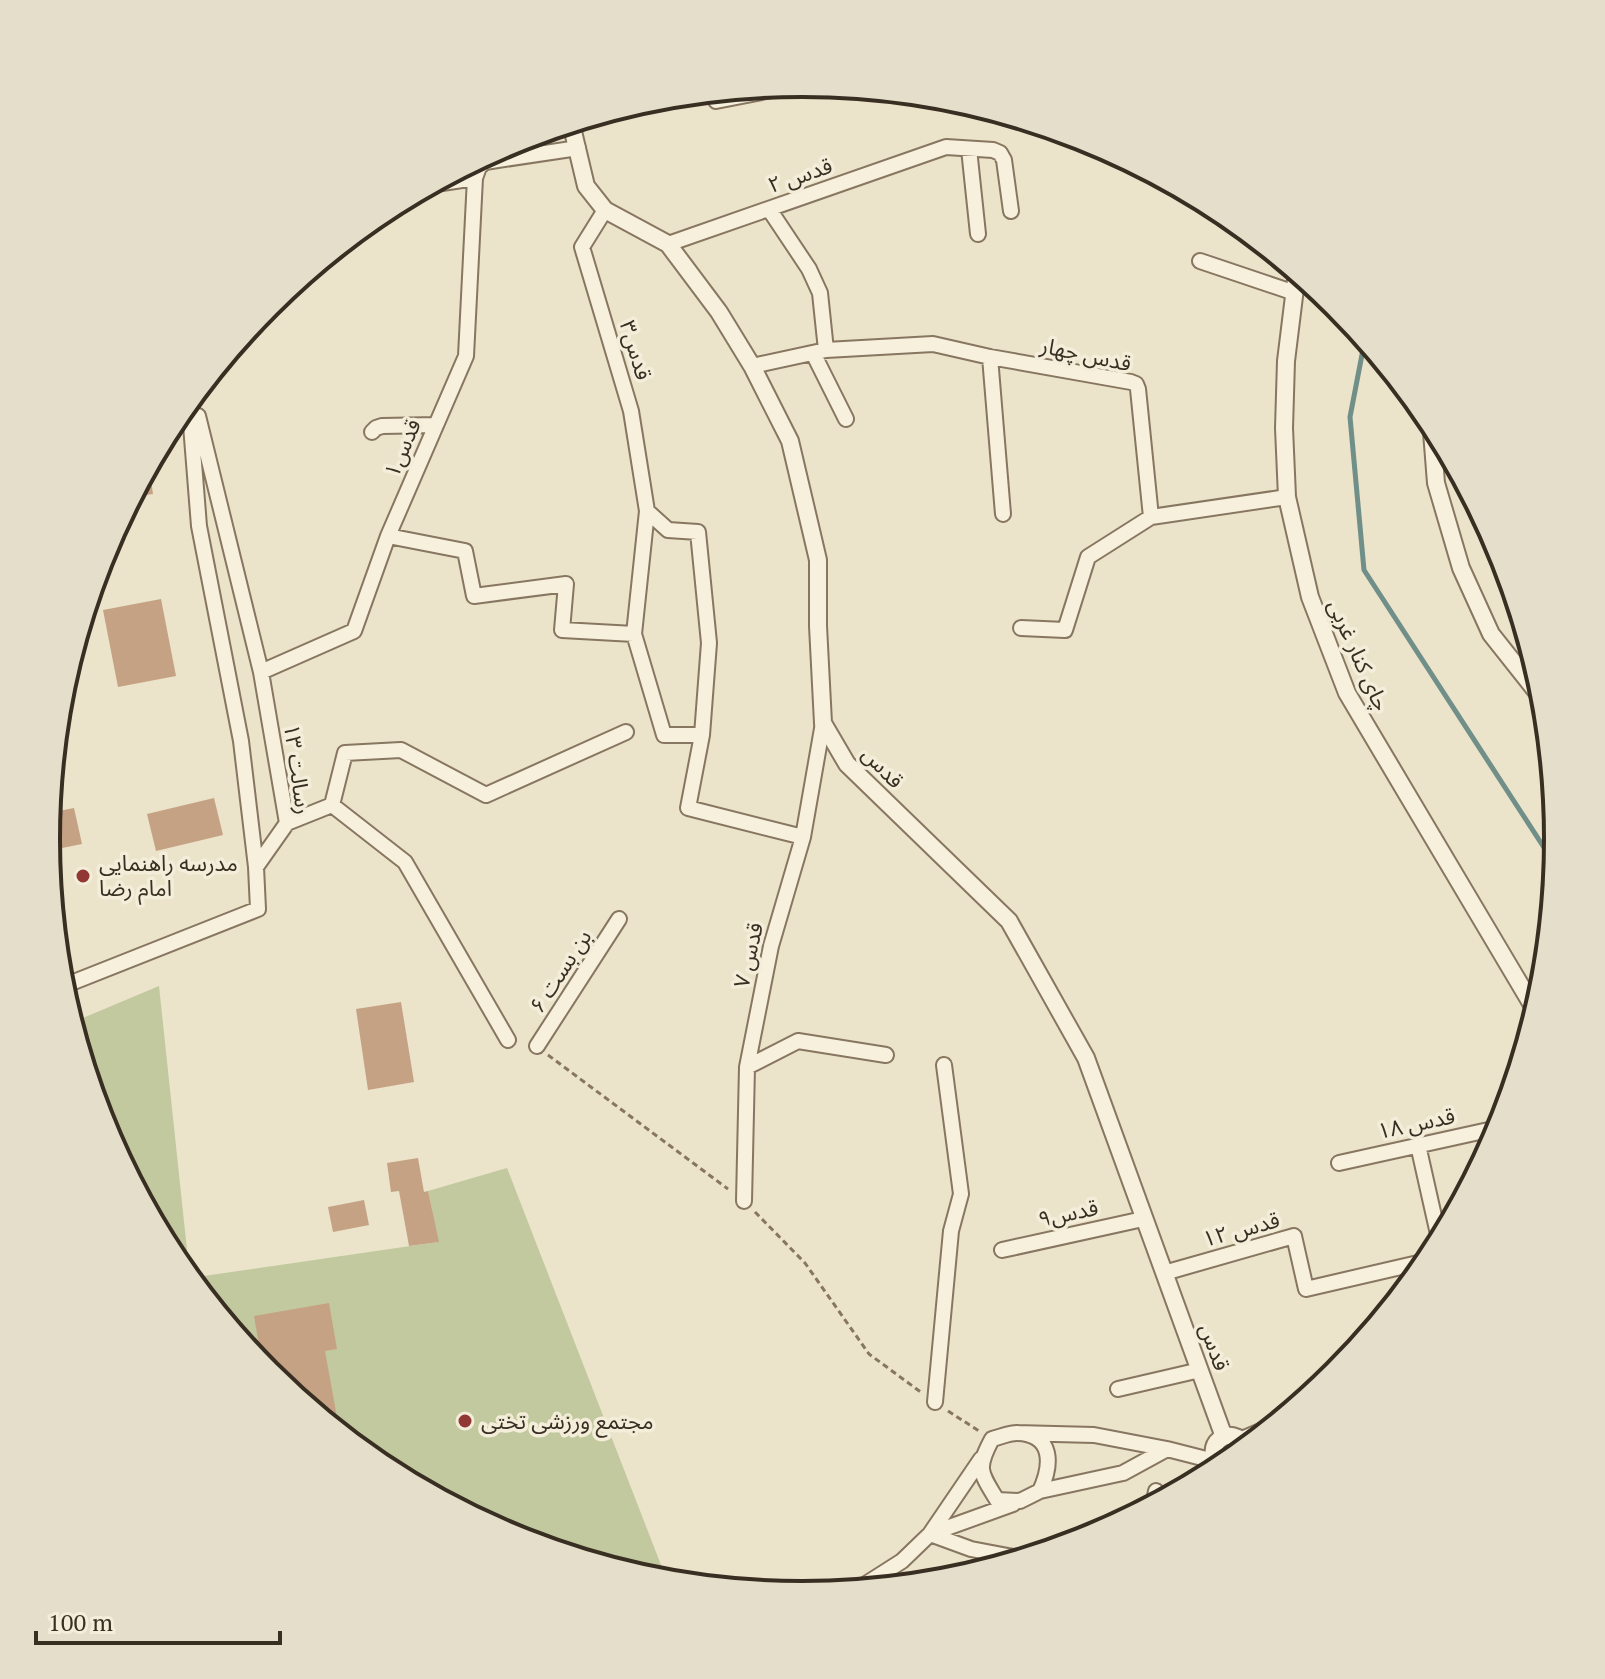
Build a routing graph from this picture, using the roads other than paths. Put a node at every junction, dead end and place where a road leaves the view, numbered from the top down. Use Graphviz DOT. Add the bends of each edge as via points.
graph roads {
  1 [pos="574,133"];
  2 [pos="578,148"];
  3 [pos="969,149"];
  4 [pos="508,159"];
  5 [pos="477,173"];
  6 [pos="475,178"];
  7 [pos="462,180"];
  8 [pos="769,209"];
  9 [pos="605,210"];
  10 [pos="1011,211"];
  11 [pos="978,234"];
  12 [pos="668,244"];
  13 [pos="1200,261"];
  14 [pos="1296,284"];
  15 [pos="1295,293"];
  16 [pos="820,352"];
  17 [pos="990,357"];
  18 [pos="752,366"];
  19 [pos="195,413"];
  20 [pos="192,417"];
  21 [pos="846,419"];
  22 [pos="436,425"];
  23 [pos="372,432"];
  24 [pos="1433,448"];
  25 [pos="1287,497"];
  26 [pos="647,511"];
  27 [pos="1003,514"];
  28 [pos="1151,517"];
  29 [pos="388,536"];
  30 [pos="1021,628"];
  31 [pos="634,634"];
  32 [pos="261,672"];
  33 [pos="1528,680"];
  34 [pos="823,723"];
  35 [pos="626,732"];
  36 [pos="702,735"];
  37 [pos="332,805"];
  38 [pos="287,823"];
  39 [pos="803,837"];
  40 [pos="256,867"];
  41 [pos="619,919"];
  42 [pos="74,982"];
  43 [pos="1528,998"];
  44 [pos="508,1040"];
  45 [pos="537,1046"];
  46 [pos="886,1055"];
  47 [pos="944,1065"];
  48 [pos="747,1067"];
  49 [pos="1485,1131"];
  50 [pos="1418,1145"];
  51 [pos="1339,1163"];
  52 [pos="744,1201"];
  53 [pos="1143,1219"];
  54 [pos="1436,1226"];
  55 [pos="1002,1250"];
  56 [pos="1411,1265"];
  57 [pos="1164,1273"];
  58 [pos="1200,1370"];
  59 [pos="1118,1389"];
  60 [pos="935,1402"];
  61 [pos="1016,1433"];
  62 [pos="1224,1437"];
  63 [pos="1240,1440"];
  64 [pos="1167,1449"];
  65 [pos="1215,1457"];
  66 [pos="982,1459"];
  67 [pos="1206,1463"];
  68 [pos="1040,1491"];
  69 [pos="1020,1501"];
  70 [pos="930,1534"];
  71 [pos="1002,1555"];
  72 [pos="875,1578"];
  1 -- 2 [label="street, قدس"];
  2 -- 4 [label="street"];
  2 -- 9 [label="street, قدس" via="586,186"];
  3 -- 8 [label="street, قدس ۲" via="946,147"];
  3 -- 10 [label="street" via="1000,153"];
  3 -- 11 [label="street"];
  5 -- 6 [label="street"];
  6 -- 7 [label="street"];
  6 -- 22 [label="street, قدس۱" via="466,356"];
  8 -- 12 [label="street, قدس ۲"];
  8 -- 16 [label="street" via="820,293"];
  9 -- 12 [label="street, قدس"];
  9 -- 26 [label="street, قدس۳" via="582,247 631,411"];
  12 -- 18 [label="street, قدس"];
  13 -- 15 [label="street"];
  14 -- 15 [label="street, چای کنار غربی"];
  15 -- 25 [label="street, چای کنار غربی" via="1286,361"];
  16 -- 17 [label="street, قدس چهار" via="933,344"];
  16 -- 18 [label="street, قدس چهار"];
  16 -- 21 [label="street"];
  17 -- 27 [label="street"];
  17 -- 28 [label="street, قدس چهار" via="1136,384"];
  18 -- 34 [label="street, قدس" via="790,441 818,560"];
  19 -- 32 [label="street, رسالت ۱۳"];
  20 -- 40 [label="street, رسالت ۱۳" via="199,526 241,741"];
  22 -- 23 [label="street" via="382,426"];
  22 -- 29 [label="street, قدس۱"];
  24 -- 33 [label="street" via="1436,483 1461,568 1491,634"];
  25 -- 28 [label="street"];
  25 -- 43 [label="street, چای کنار غربی" via="1310,597 1347,693"];
  26 -- 31 [label="street, قدس۳"];
  26 -- 36 [label="street" via="668,530 698,532 709,643"];
  28 -- 30 [label="street" via="1088,557 1065,630"];
  29 -- 31 [label="street" via="465,551 474,596 566,584 562,630"];
  29 -- 32 [label="street, قدس۱" via="354,631"];
  31 -- 36 [label="street, قدس۳" via="664,735"];
  32 -- 38 [label="street, رسالت ۱۳"];
  34 -- 39 [label="street, قدس ۷"];
  34 -- 53 [label="street, قدس" via="847,764 1009,921 1086,1058"];
  35 -- 37 [label="street" via="486,795 401,750 345,753"];
  36 -- 39 [label="street" via="688,808"];
  37 -- 38 [label="street"];
  37 -- 44 [label="street" via="405,862"];
  38 -- 40 [label="street, رسالت ۱۳"];
  39 -- 48 [label="street, قدس ۷" via="771,946"];
  40 -- 42 [label="street" via="258,909"];
  41 -- 45 [label="street, بن بست ۶"];
  46 -- 48 [label="street" via="798,1041"];
  47 -- 60 [label="street" via="961,1194 951,1231"];
  48 -- 52 [label="street, قدس ۷"];
  49 -- 50 [label="street, قدس ۱۸"];
  50 -- 51 [label="street, قدس ۱۸"];
  50 -- 54 [label="street"];
  53 -- 55 [label="street, قدس۹"];
  53 -- 57 [label="street, قدس"];
  56 -- 57 [label="street, قدس ۱۲" via="1306,1289 1294,1236"];
  57 -- 58 [label="street, قدس"];
  58 -- 59 [label="street"];
  58 -- 62 [label="street, قدس"];
  61 -- 64 [label="street" via="1094,1435"];
  61 -- 66 [label="street" via="992,1439"];
  61 -- 68 [label="street" via="1036,1437 1045,1446 1049,1466"];
  62 -- 63 [label="street"];
  62 -- 65 [label="street" via="1216,1443"];
  64 -- 67 [label="street"];
  64 -- 68 [label="street" via="1123,1473"];
  66 -- 69 [label="street" via="982,1475 997,1500"];
  66 -- 70 [label="street"];
  68 -- 69 [label="street"];
  69 -- 70 [label="street"];
  70 -- 71 [label="street"];
  70 -- 72 [label="street"];
}
